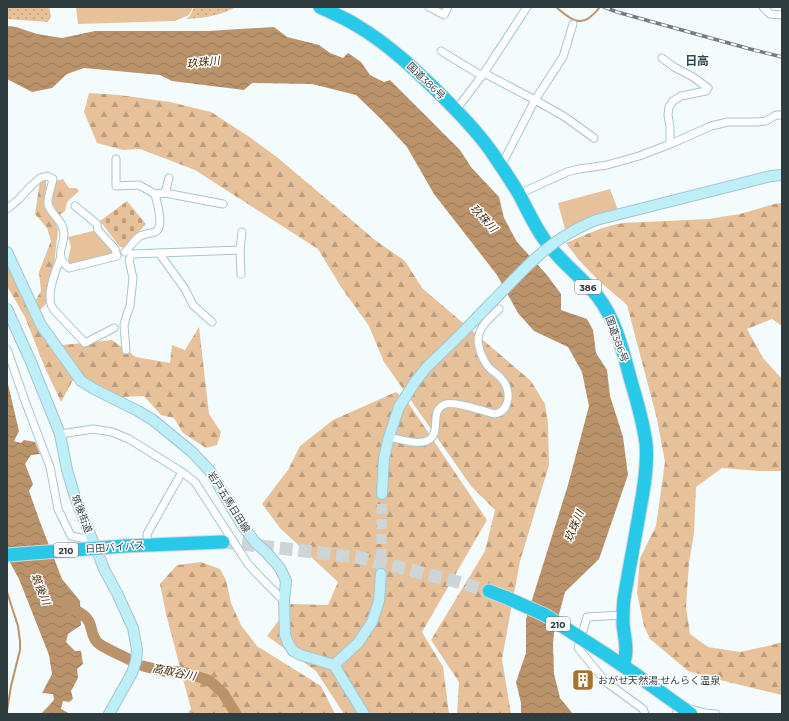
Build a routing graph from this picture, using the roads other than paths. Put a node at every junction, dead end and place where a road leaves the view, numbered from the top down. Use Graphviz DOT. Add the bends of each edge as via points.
graph roads {
  1 [pos="320,7"];
  2 [pos="429,7"];
  3 [pos="448,7"];
  4 [pos="527,7"];
  5 [pos="763,7"];
  6 [pos="782,15"];
  7 [pos="573,24"];
  8 [pos="440,51"];
  9 [pos="662,58"];
  10 [pos="483,74"];
  11 [pos="535,100"];
  12 [pos="456,110"];
  13 [pos="782,115"];
  14 [pos="594,138"];
  15 [pos="670,144"];
  16 [pos="116,159"];
  17 [pos="502,166"];
  18 [pos="782,175"];
  19 [pos="168,178"];
  20 [pos="166,193"];
  21 [pos="155,194"];
  22 [pos="519,194"];
  23 [pos="223,204"];
  24 [pos="75,206"];
  25 [pos="7,209"];
  26 [pos="242,232"];
  27 [pos="240,250"];
  28 [pos="7,252"];
  29 [pos="116,252"];
  30 [pos="129,253"];
  31 [pos="159,253"];
  32 [pos="61,257"];
  33 [pos="241,274"];
  34 [pos="496,305"];
  35 [pos="7,309"];
  36 [pos="212,322"];
  37 [pos="114,328"];
  38 [pos="7,349"];
  39 [pos="126,350"];
  40 [pos="60,434"];
  41 [pos="390,436"];
  42 [pos="182,472"];
  43 [pos="382,494"];
  44 [pos="92,540"];
  45 [pos="223,542"];
  46 [pos="148,544"];
  47 [pos="7,555"];
  48 [pos="381,574"];
  49 [pos="489,591"];
  50 [pos="284,601"];
  51 [pos="623,615"];
  52 [pos="334,665"];
  53 [pos="623,665"];
  54 [pos="682,711"];
  55 [pos="109,714"];
  56 [pos="364,714"];
  57 [pos="645,714"];
  58 [pos="716,714"];
  1 -- 12 [label="highway, 国道386号 / 386" via="355,24 382,42"];
  2 -- 3 [label="street" via="444,15"];
  4 -- 10 [label="street"];
  5 -- 6 [label="street" via="770,14"];
  7 -- 11 [label="street" via="563,56"];
  8 -- 10 [label="street"];
  9 -- 15 [label="street" via="708,88 706,91 681,96 673,101 668,115"];
  10 -- 11 [label="street"];
  10 -- 12 [label="street"];
  11 -- 14 [label="street"];
  11 -- 17 [label="street"];
  12 -- 17 [label="highway, 国道386号 / 386"];
  13 -- 15 [label="street" via="766,121 728,122 711,126"];
  15 -- 22 [label="street" via="638,156 567,172"];
  16 -- 21 [label="street" via="116,186 139,185"];
  17 -- 22 [label="highway, 国道386号 / 386"];
  18 -- 34 [label="street, bridge" via="596,220 580,227 539,255"];
  19 -- 20 [label="street"];
  20 -- 21 [label="street"];
  20 -- 23 [label="street"];
  21 -- 30 [label="street" via="161,223 158,230 138,237"];
  22 -- 51 [label="highway, 国道386号 / 386" via="549,245 592,290 606,310 617,333 639,410 646,444 646,473"];
  24 -- 29 [label="street" via="97,224 98,230"];
  25 -- 32 [label="street" via="40,178 46,176 53,179 48,202 62,223 64,233"];
  26 -- 27 [label="street"];
  27 -- 31 [label="street"];
  27 -- 33 [label="street"];
  28 -- 50 [label="street, 岩戸五馬日田線" via="41,325 76,376 94,389 153,420 201,461 210,471 242,525 280,568 286,581"];
  29 -- 30 [label="street"];
  29 -- 32 [label="street" via="117,256 69,268"];
  30 -- 31 [label="street"];
  30 -- 39 [label="street" via="133,278 130,306 124,325"];
  31 -- 36 [label="street" via="185,289 193,306"];
  32 -- 37 [label="street" via="50,293 50,304 54,310 85,343"];
  34 -- 41 [label="street" via="426,368 399,407"];
  34 -- 41 [label="street" via="482,326 478,341 481,355 488,367 502,379 507,389 509,398 506,406 500,413 494,414 456,403 447,403 439,407 435,417 434,433 429,439 422,442"];
  35 -- 40 [label="street, 筑後街道"];
  38 -- 44 [label="street" via="50,467 58,509 71,536"];
  40 -- 42 [label="street" via="93,429 112,432 129,439"];
  40 -- 44 [label="street, 筑後街道" via="75,497"];
  41 -- 43 [label="street" via="384,458"];
  42 -- 46 [label="street" via="147,534"];
  42 -- 50 [label="street" via="195,482 240,554"];
  44 -- 55 [label="street, 筑後街道" via="133,628 137,650 132,673"];
  45 -- 46 [label="highway, 日田バイパス / 210"];
  46 -- 47 [label="highway, 日田バイパス / 210, bridge"];
  48 -- 52 [label="street" via="379,601 372,622 358,643"];
  49 -- 53 [label="highway, 210, bridge" via="545,616"];
  50 -- 52 [label="street, 岩戸五馬日田線" via="285,635 293,651"];
  51 -- 53 [label="highway, 国道386号 / 386" via="627,648"];
  51 -- 57 [label="street" via="587,617 578,648 606,682 643,709"];
  52 -- 56 [label="street"];
  53 -- 54 [label="highway, 210"];
  54 -- 58 [label="street"];
}
